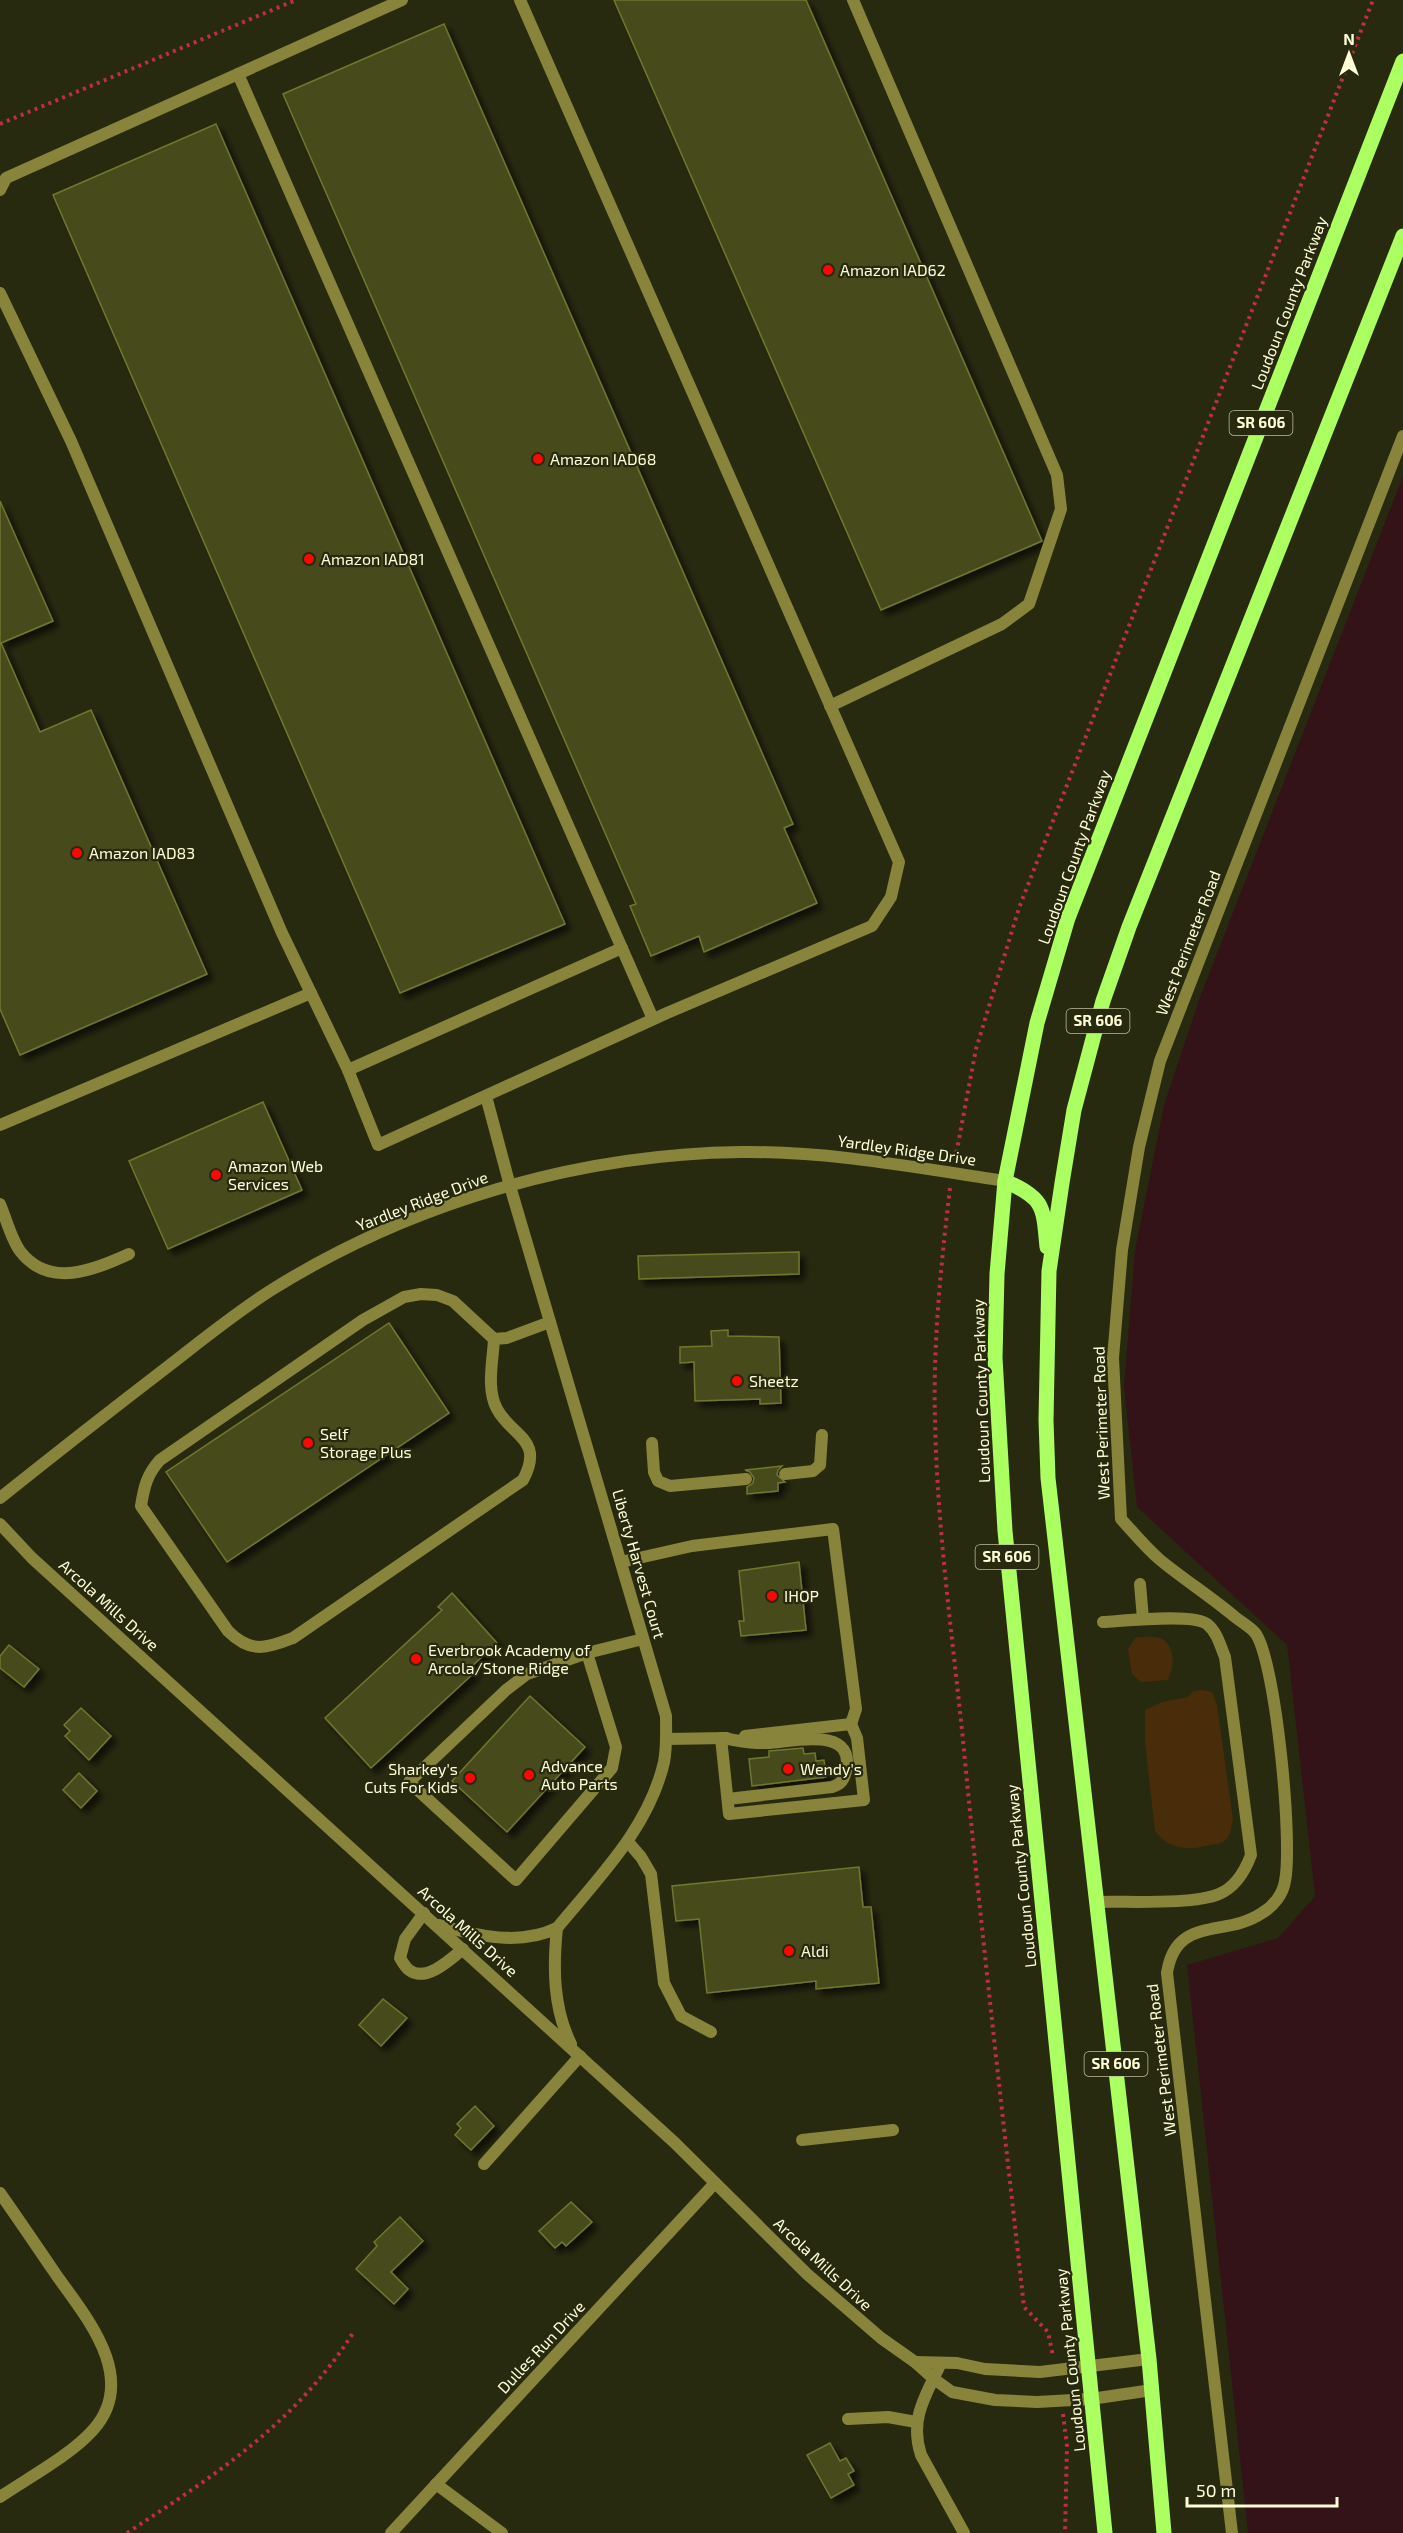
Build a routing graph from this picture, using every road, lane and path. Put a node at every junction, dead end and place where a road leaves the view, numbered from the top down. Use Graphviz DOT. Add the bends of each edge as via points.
graph roads {
  1 [pos="296,0"];
  2 [pos="402,0"];
  3 [pos="520,0"];
  4 [pos="853,0"];
  5 [pos="1403,61"];
  6 [pos="238,74"];
  7 [pos="0,124"];
  8 [pos="0,190"];
  9 [pos="1403,236"];
  10 [pos="0,293"];
  11 [pos="1403,436"];
  12 [pos="830,706"];
  13 [pos="622,948"];
  14 [pos="311,993"];
  15 [pos="653,1019"];
  16 [pos="348,1071"];
  17 [pos="486,1096"];
  18 [pos="0,1125"];
  19 [pos="1005,1181"];
  20 [pos="510,1186"];
  21 [pos="0,1204"];
  22 [pos="129,1254"];
  23 [pos="1049,1271"];
  24 [pos="550,1322"];
  25 [pos="494,1339"];
  26 [pos="822,1436"];
  27 [pos="652,1443"];
  28 [pos="786,1474"];
  29 [pos="746,1479"];
  30 [pos="0,1498"];
  31 [pos="0,1524"];
  32 [pos="621,1562"];
  33 [pos="1140,1584"];
  34 [pos="1143,1619"];
  35 [pos="1103,1622"];
  36 [pos="644,1639"];
  37 [pos="587,1653"];
  38 [pos="851,1724"];
  39 [pos="721,1738"];
  40 [pos="666,1739"];
  41 [pos="728,1799"];
  42 [pos="628,1842"];
  43 [pos="1098,1902"];
  44 [pos="424,1913"];
  45 [pos="437,1924"];
  46 [pos="557,1928"];
  47 [pos="464,1949"];
  48 [pos="711,2032"];
  49 [pos="577,2053"];
  50 [pos="893,2130"];
  51 [pos="802,2140"];
  52 [pos="484,2163"];
  53 [pos="715,2183"];
  54 [pos="0,2193"];
  55 [pos="353,2333"];
  56 [pos="1149,2359"];
  57 [pos="915,2362"];
  58 [pos="941,2363"];
  59 [pos="1088,2366"];
  60 [pos="934,2379"];
  61 [pos="1152,2390"];
  62 [pos="1091,2399"];
  63 [pos="848,2419"];
  64 [pos="916,2422"];
  65 [pos="436,2484"];
  66 [pos="0,2497"];
  67 [pos="127,2533"];
  68 [pos="391,2533"];
  69 [pos="502,2533"];
  70 [pos="964,2533"];
  71 [pos="1105,2533"];
  72 [pos="1164,2533"];
  73 [pos="1232,2533"];
  1 -- 7 [label="path"];
  2 -- 6 [label="street"];
  3 -- 12 [label="street"];
  4 -- 12 [label="street" via="1057,475 1061,509 1029,604 1002,624"];
  5 -- 19 [label="main road, Loudoun County Parkway / SR 606" via="1068,918 1037,1023"];
  6 -- 8 [label="street" via="6,178"];
  6 -- 13 [label="street"];
  9 -- 23 [label="main road, SR 606" via="1103,1001 1074,1110"];
  10 -- 14 [label="street" via="70,441"];
  11 -- 73 [label="street, West Perimeter Road" via="1160,1062 1138,1147 1117,1304 1113,1358 1121,1519 1157,1558 1255,1633 1266,1660 1283,1774 1288,1851 1279,1899 1263,1913 1242,1923 1197,1932 1179,1942 1167,1973"];
  12 -- 15 [label="street" via="899,862 891,897 872,926"];
  13 -- 15 [label="street"];
  13 -- 16 [label="street"];
  14 -- 16 [label="street"];
  14 -- 18 [label="street"];
  15 -- 17 [label="street"];
  16 -- 17 [label="street" via="378,1144"];
  17 -- 20 [label="street, Liberty Harvest Court"];
  19 -- 20 [label="street, Yardley Ridge Drive" via="849,1158 740,1152 638,1160"];
  19 -- 23 [label="main road" via="1028,1192 1038,1202 1043,1213"];
  19 -- 59 [label="main road, Loudoun County Parkway / SR 606" via="995,1358 1005,1531"];
  20 -- 24 [label="street, Liberty Harvest Court"];
  20 -- 30 [label="street, Yardley Ridge Drive" via="420,1216 328,1258 273,1289"];
  21 -- 22 [label="street" via="20,1251 44,1271 74,1274"];
  23 -- 43 [label="main road, SR 606" via="1048,1478"];
  24 -- 25 [label="street"];
  24 -- 32 [label="street, Liberty Harvest Court"];
  25 -- 25 [label="street" via="453,1301 429,1295 404,1297 363,1320 160,1460 150,1472 141,1506 239,1642 266,1647 293,1638 523,1480 530,1467 530,1452 497,1409 491,1390"];
  26 -- 28 [label="street" via="820,1464 813,1471"];
  27 -- 29 [label="street" via="654,1472 658,1480 670,1486"];
  31 -- 44 [label="street, Arcola Mills Drive" via="32,1558"];
  32 -- 36 [label="street, Liberty Harvest Court"];
  32 -- 38 [label="street" via="692,1546 833,1529 856,1709"];
  33 -- 34 [label="street"];
  34 -- 35 [label="street"];
  34 -- 43 [label="street" via="1189,1619 1206,1623 1217,1636 1226,1669 1251,1855 1236,1882 1221,1893 1201,1899"];
  36 -- 37 [label="street"];
  36 -- 40 [label="street, Liberty Harvest Court" via="666,1716"];
  37 -- 37 [label="street" via="527,1674 409,1782 516,1880 612,1768 616,1758"];
  38 -- 39 [label="street"];
  38 -- 41 [label="street" via="857,1738 864,1800 729,1814"];
  39 -- 40 [label="street"];
  39 -- 41 [label="street"];
  39 -- 41 [label="street" via="765,1743 819,1739 837,1744 846,1758 844,1777 832,1788"];
  40 -- 42 [label="street, Liberty Harvest Court" via="657,1784"];
  42 -- 46 [label="street, Liberty Harvest Court"];
  42 -- 48 [label="street" via="651,1874 664,1983 681,2016"];
  43 -- 56 [label="main road, SR 606"];
  44 -- 45 [label="street, Arcola Mills Drive"];
  44 -- 47 [label="street" via="405,1939 400,1958 408,1970 419,1974 439,1968"];
  45 -- 46 [label="street" via="478,1935 524,1939"];
  45 -- 47 [label="street, Arcola Mills Drive"];
  46 -- 49 [label="street" via="556,1993 561,2019"];
  47 -- 49 [label="street, Arcola Mills Drive"];
  49 -- 52 [label="street"];
  49 -- 53 [label="street, Arcola Mills Drive"];
  50 -- 51 [label="street"];
  53 -- 57 [label="street, Arcola Mills Drive" via="850,2312"];
  53 -- 65 [label="street, Dulles Run Drive"];
  54 -- 66 [label="street" via="99,2335 108,2361 110,2384 105,2412 93,2430"];
  55 -- 67 [label="path" via="316,2385 271,2429 212,2476"];
  56 -- 59 [label="street"];
  56 -- 61 [label="main road, SR 606"];
  57 -- 58 [label="street"];
  57 -- 60 [label="street, Arcola Mills Drive"];
  58 -- 59 [label="street" via="1040,2372"];
  58 -- 60 [label="street"];
  59 -- 62 [label="main road, Loudoun County Parkway / SR 606"];
  60 -- 62 [label="street, Arcola Mills Drive" via="952,2392 995,2400"];
  60 -- 64 [label="street"];
  61 -- 62 [label="street, Arcola Mills Drive"];
  61 -- 72 [label="main road, SR 606"];
  62 -- 71 [label="main road, Loudoun County Parkway / SR 606"];
  63 -- 64 [label="street" via="888,2417"];
  64 -- 70 [label="street" via="921,2456"];
  65 -- 68 [label="street, Dulles Run Drive"];
  65 -- 69 [label="street"];
}
